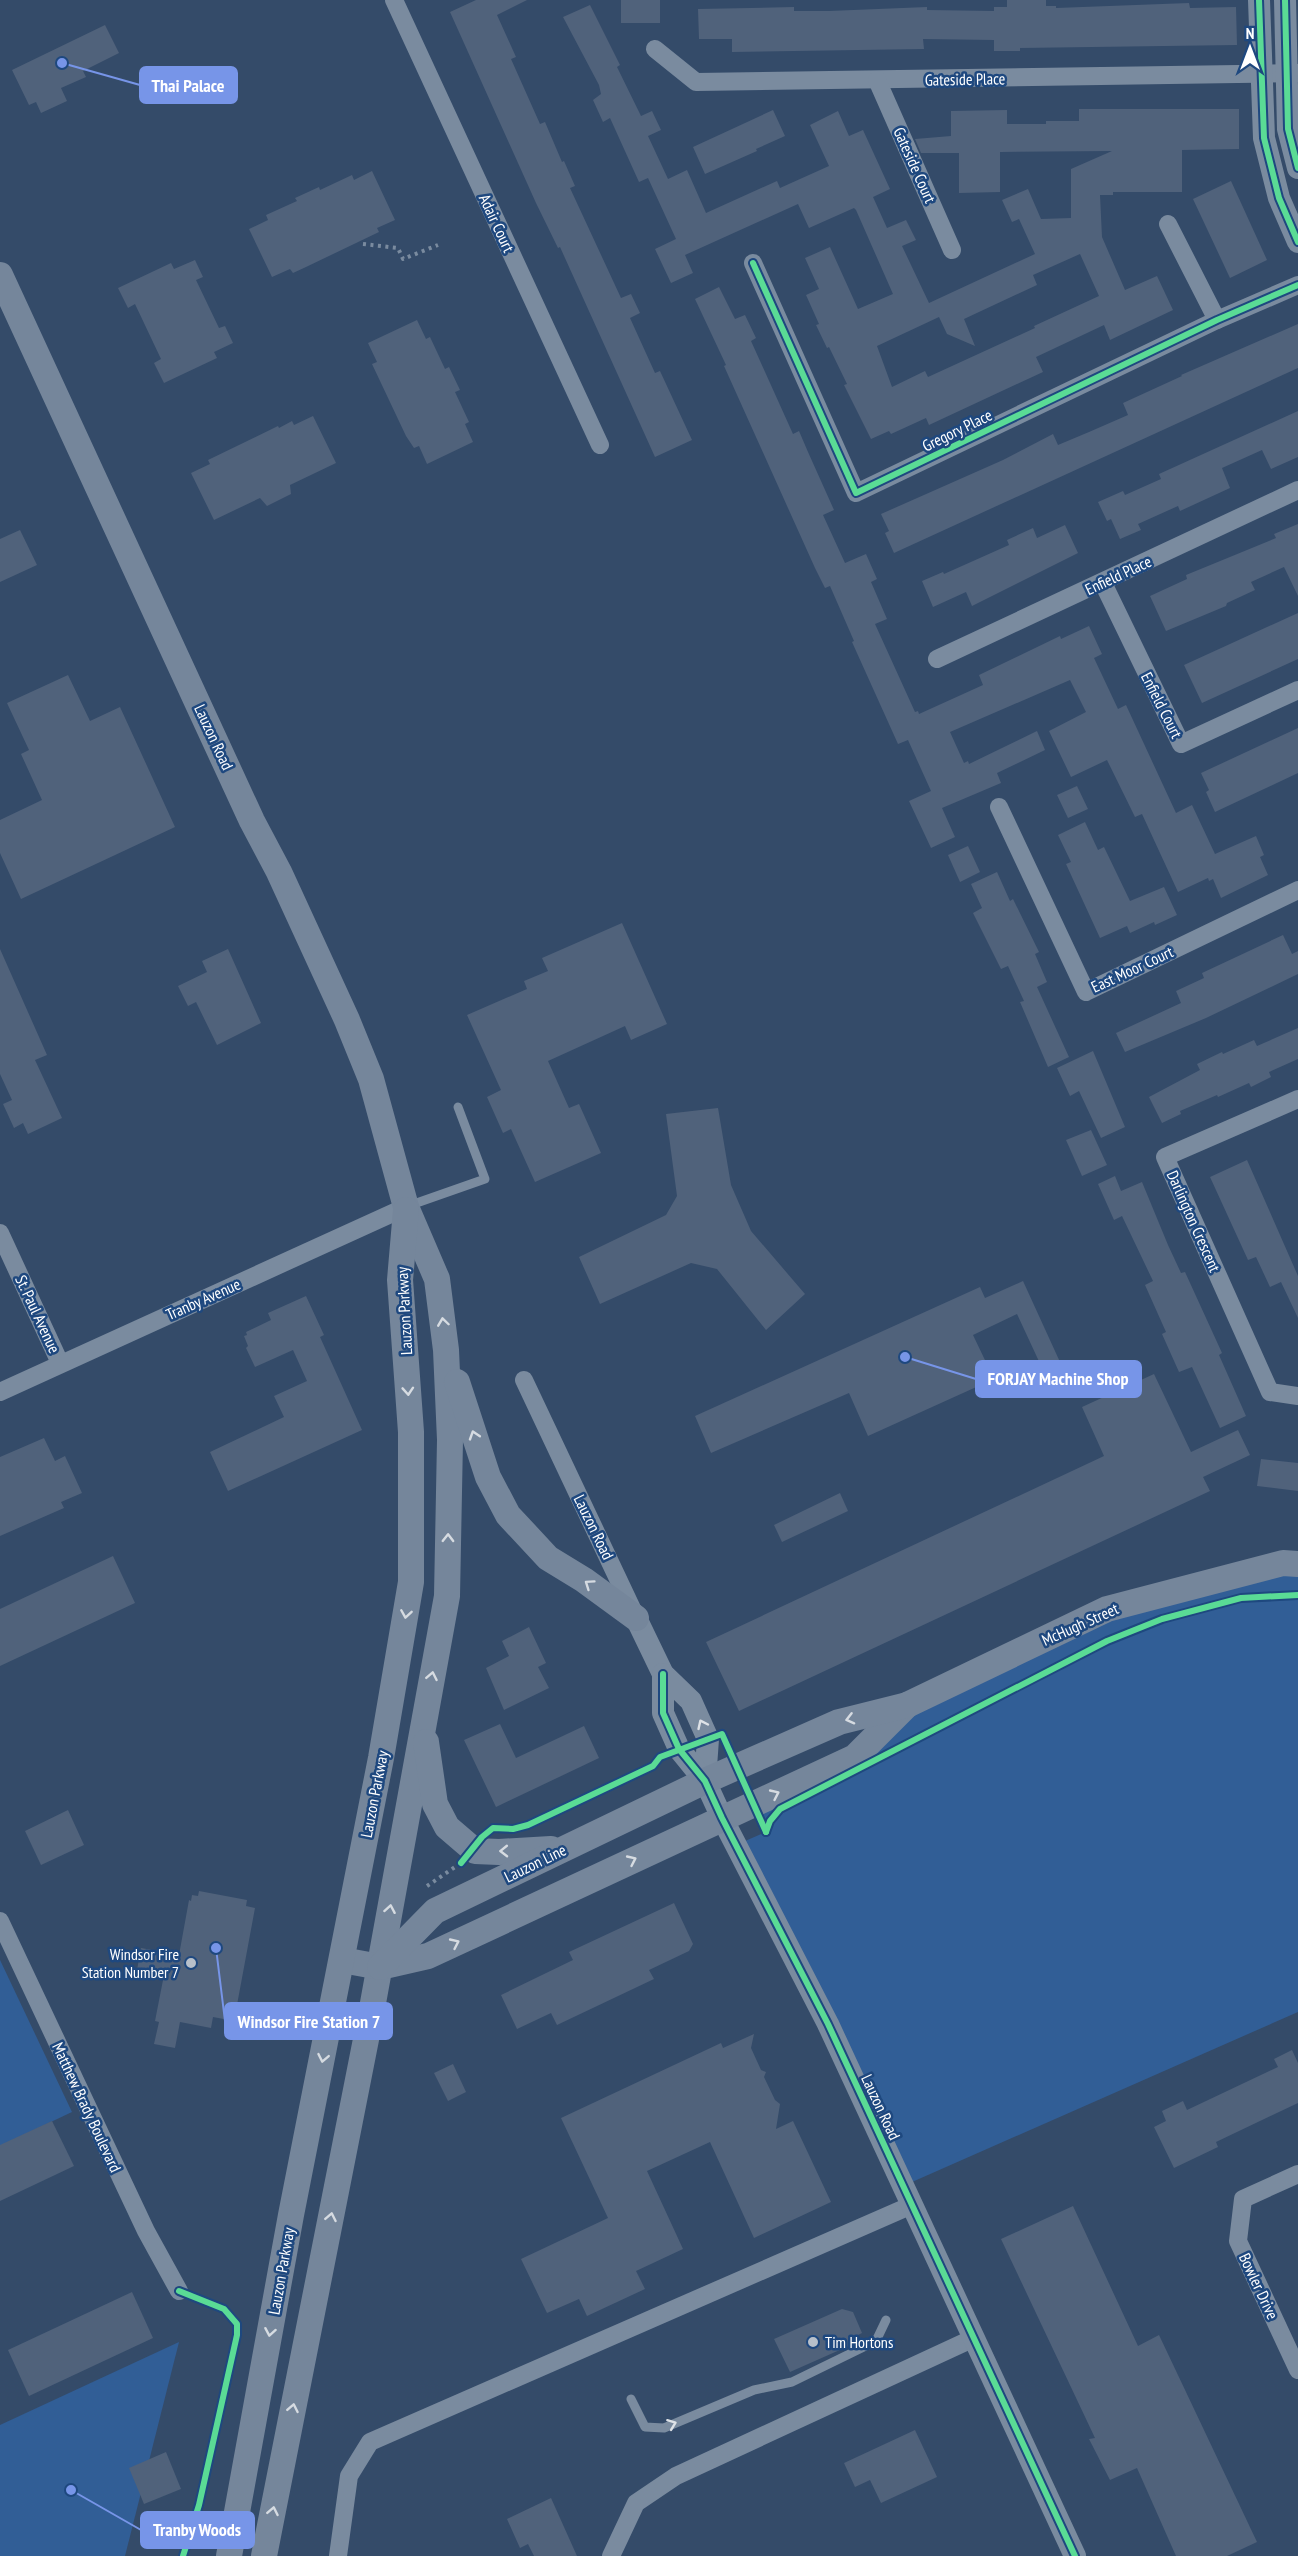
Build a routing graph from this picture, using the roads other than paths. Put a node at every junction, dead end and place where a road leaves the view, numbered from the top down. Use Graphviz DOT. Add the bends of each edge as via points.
graph roads {
  1 [pos="394,0"];
  2 [pos="1259,0"];
  3 [pos="1286,0"];
  4 [pos="655,49"];
  5 [pos="1293,73"];
  6 [pos="1261,74"];
  7 [pos="877,80"];
  8 [pos="1298,168"];
  9 [pos="1168,224"];
  10 [pos="1298,242"];
  11 [pos="952,250"];
  12 [pos="753,263"];
  13 [pos="0,275"];
  14 [pos="1298,285"];
  15 [pos="1217,320"];
  16 [pos="600,445"];
  17 [pos="1298,490"];
  18 [pos="1102,583"];
  19 [pos="938,658"];
  20 [pos="1298,690"];
  21 [pos="999,807"];
  22 [pos="1298,890"];
  23 [pos="1298,1099"];
  24 [pos="458,1107"];
  25 [pos="406,1207"];
  26 [pos="0,1233"];
  27 [pos="446,1350"];
  28 [pos="60,1363"];
  29 [pos="524,1380"];
  30 [pos="0,1392"];
  31 [pos="1298,1396"];
  32 [pos="1298,1564"];
  33 [pos="636,1618"];
  34 [pos="663,1674"];
  35 [pos="907,1705"];
  36 [pos="423,1720"];
  37 [pos="705,1781"];
  38 [pos="722,1818"];
  39 [pos="563,1849"];
  40 [pos="0,1921"];
  41 [pos="342,1960"];
  42 [pos="380,1967"];
  43 [pos="1298,2174"];
  44 [pos="912,2205"];
  45 [pos="179,2291"];
  46 [pos="886,2320"];
  47 [pos="974,2338"];
  48 [pos="1298,2370"];
  49 [pos="632,2399"];
  50 [pos="229,2556"];
  51 [pos="264,2556"];
  52 [pos="338,2556"];
  53 [pos="611,2556"];
  54 [pos="1075,2556"];
  1 -- 16 [label="street, Adair Court"];
  2 -- 6 [label="street"];
  3 -- 5 [label="street"];
  4 -- 7 [label="street, Gateside Place" via="696,82"];
  5 -- 6 [label="street, Gateside Place"];
  5 -- 8 [label="street" via="1288,129"];
  6 -- 7 [label="street, Gateside Place"];
  6 -- 10 [label="street" via="1263,138 1279,198"];
  7 -- 11 [label="street, Gateside Court"];
  9 -- 15 [label="street"];
  12 -- 15 [label="street, Gregory Place" via="856,493"];
  13 -- 25 [label="main road, Lauzon Road" via="347,1020 371,1079"];
  14 -- 15 [label="street, Gregory Place"];
  17 -- 18 [label="street, Enfield Place"];
  18 -- 19 [label="street, Enfield Place"];
  18 -- 20 [label="street, Enfield Court" via="1181,744"];
  21 -- 22 [label="street, East Moor Court" via="1086,992"];
  23 -- 31 [label="street, Darlington Crescent" via="1165,1157 1269,1392"];
  24 -- 25 [label="lane" via="485,1179"];
  27 -- 25 [label="main road, Lauzon Parkway, one-way" via="437,1279"];
  25 -- 28 [label="street, Tranby Avenue"];
  25 -- 41 [label="main road, Lauzon Parkway, one-way" via="400,1280 411,1432 411,1582"];
  26 -- 28 [label="street, St. Paul Avenue"];
  33 -- 27 [label="main road, one-way" via="548,1558 508,1515 488,1478"];
  36 -- 27 [label="main road, Lauzon Parkway, one-way" via="447,1596 450,1440"];
  28 -- 30 [label="street, Tranby Avenue"];
  29 -- 33 [label="street, Lauzon Road"];
  32 -- 35 [label="main road, McHugh Street" via="1283,1563 1107,1609"];
  33 -- 34 [label="street, Lauzon Road"];
  34 -- 37 [label="street, Lauzon Road" via="663,1713 679,1749"];
  37 -- 34 [label="street, Lauzon Road, one-way" via="708,1739 691,1701"];
  35 -- 37 [label="main road, McHugh Street, one-way" via="839,1722"];
  38 -- 35 [label="main road, McHugh Street, one-way" via="855,1757"];
  39 -- 36 [label="main road, one-way" via="475,1851 466,1856 435,1804"];
  42 -- 36 [label="main road, Lauzon Parkway, one-way"];
  37 -- 38 [label="street, Lauzon Road"];
  37 -- 39 [label="main road, Lauzon Line"];
  42 -- 38 [label="main road, one-way" via="428,1956"];
  38 -- 44 [label="street, Lauzon Road" via="828,2024"];
  39 -- 42 [label="main road, Lauzon Line" via="435,1911"];
  40 -- 45 [label="street, Matthew Brady Boulevard" via="146,2231"];
  41 -- 42 [label="main road"];
  41 -- 50 [label="main road, Lauzon Parkway, one-way"];
  51 -- 42 [label="main road, Lauzon Parkway, one-way"];
  43 -- 48 [label="street, Bowler Drive" via="1243,2199 1238,2241"];
  44 -- 47 [label="street, Lauzon Road"];
  44 -- 52 [label="street" via="370,2442 349,2476"];
  49 -- 46 [label="lane, one-way" via="645,2427 664,2428 754,2390 803,2377 876,2341"];
  47 -- 53 [label="street" via="676,2476 636,2503"];
  47 -- 54 [label="street, Lauzon Road"];
}
